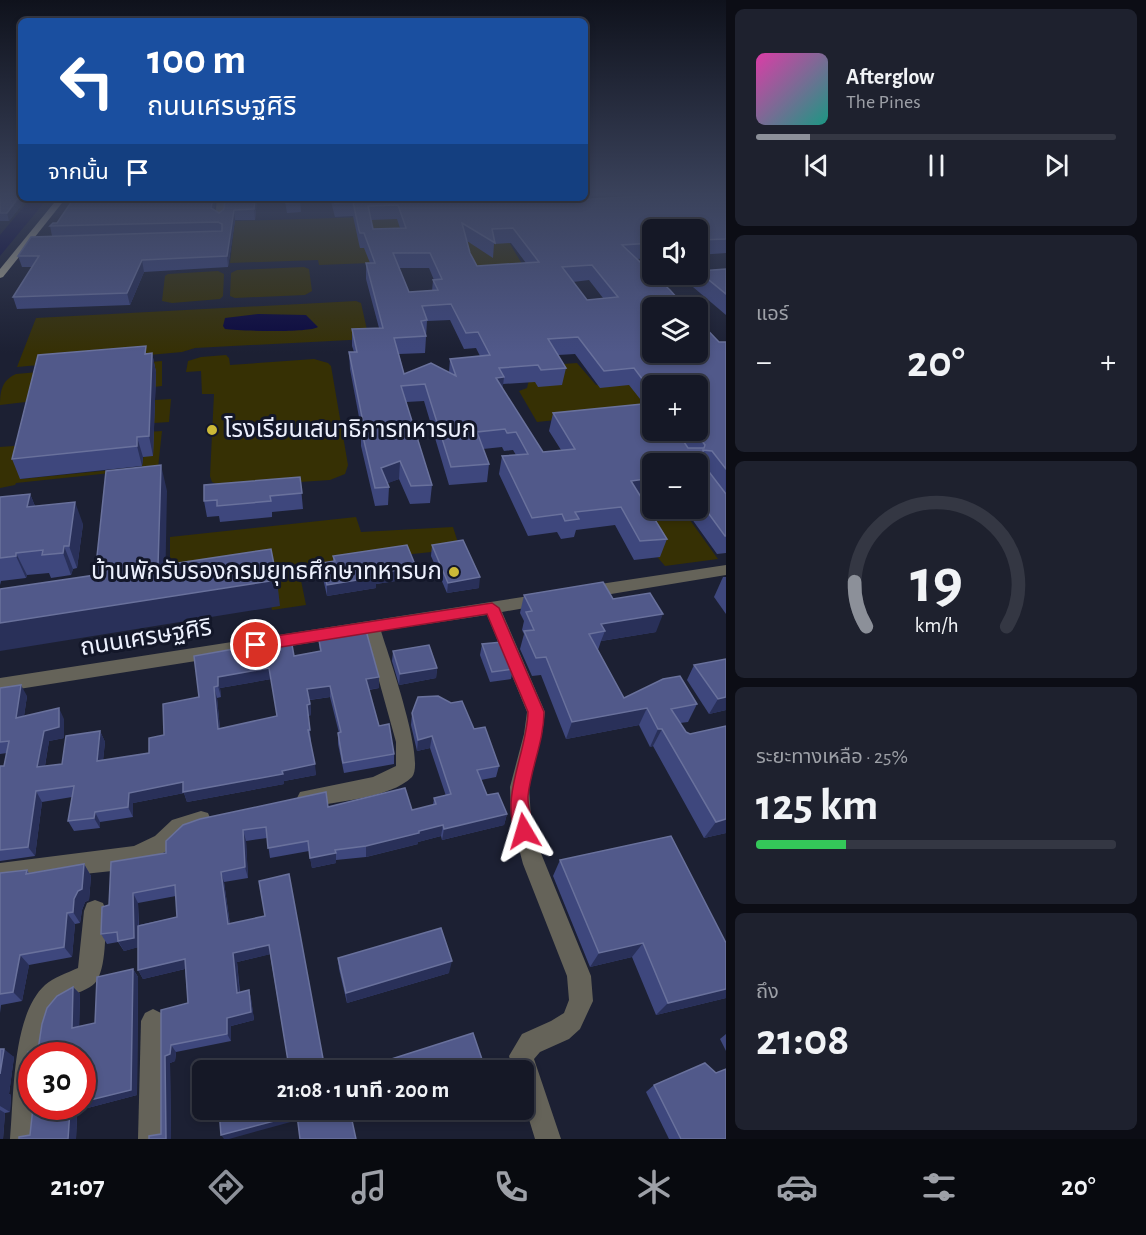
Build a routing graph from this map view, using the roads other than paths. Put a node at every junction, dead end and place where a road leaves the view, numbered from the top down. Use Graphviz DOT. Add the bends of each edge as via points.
graph roads {
  1 [pos="23,247"];
  2 [pos="0,275"];
  3 [pos="726,570"];
  4 [pos="492,608"];
  5 [pos="372,627"];
  6 [pos="0,685"];
  7 [pos="294,800"];
  8 [pos="216,816"];
  9 [pos="0,873"];
  10 [pos="95,910"];
  11 [pos="153,1021"];
  12 [pos="22,1139"];
  13 [pos="152,1139"];
  14 [pos="548,1139"];
  1 -- 2 [label="main road"];
  3 -- 4 [label="street, ถนนเศรษฐศิริ"];
  4 -- 5 [label="street, ถนนเศรษฐศิริ"];
  4 -- 14 [label="street" via="536,712 536,729 519,796 524,831 579,976 581,1001 572,1021 531,1043 521,1056"];
  5 -- 6 [label="street, ถนนเศรษฐศิริ"];
  5 -- 7 [label="street" via="405,742 406,770 383,782"];
  8 -- 9 [label="street" via="179,828 162,843 136,856"];
  10 -- 12 [label="street" via="91,967 86,976 48,999 33,1027"];
  11 -- 13 [label="street"];
}
